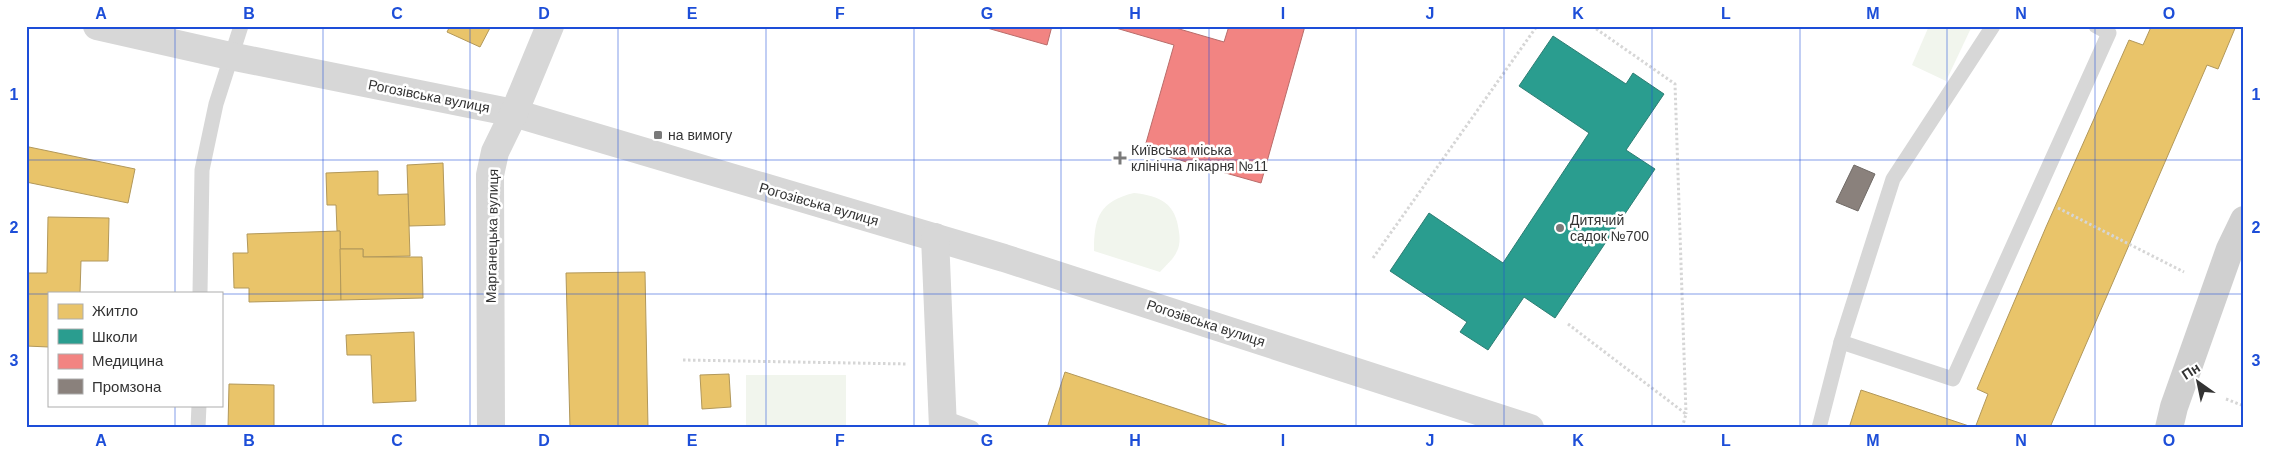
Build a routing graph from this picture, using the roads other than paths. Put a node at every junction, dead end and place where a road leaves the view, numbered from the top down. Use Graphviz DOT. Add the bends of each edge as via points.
graph roads {
  1 [pos="97,26"];
  2 [pos="241,26"];
  3 [pos="550,26"];
  4 [pos="1994,26"];
  5 [pos="2096,26"];
  6 [pos="230,56"];
  7 [pos="514,113"];
  8 [pos="2244,220"];
  9 [pos="935,237"];
  10 [pos="200,292"];
  11 [pos="1841,342"];
  12 [pos="199,406"];
  13 [pos="942,422"];
  14 [pos="1490,422"];
  15 [pos="198,428"];
  16 [pos="491,428"];
  17 [pos="972,428"];
  18 [pos="1530,428"];
  19 [pos="1819,428"];
  20 [pos="2169,428"];
  1 -- 6 [label="street, Рогозівська вулиця"];
  2 -- 6 [label="lane"];
  3 -- 7 [label="street, Марганецька вулиця"];
  4 -- 11 [label="lane" via="1893,180"];
  5 -- 11 [label="lane" via="2109,33 1953,379"];
  6 -- 7 [label="street, Рогозівська вулиця"];
  6 -- 10 [label="lane" via="202,170"];
  7 -- 9 [label="street, Рогозівська вулиця"];
  7 -- 16 [label="street, Марганецька вулиця" via="495,152 490,175"];
  8 -- 20 [label="street" via="2174,406"];
  9 -- 13 [label="street"];
  9 -- 14 [label="street, Рогозівська вулиця"];
  11 -- 19 [label="lane"];
  12 -- 15 [label="lane"];
  13 -- 17 [label="lane"];
  14 -- 18 [label="street, Рогозівська вулиця"];
}
